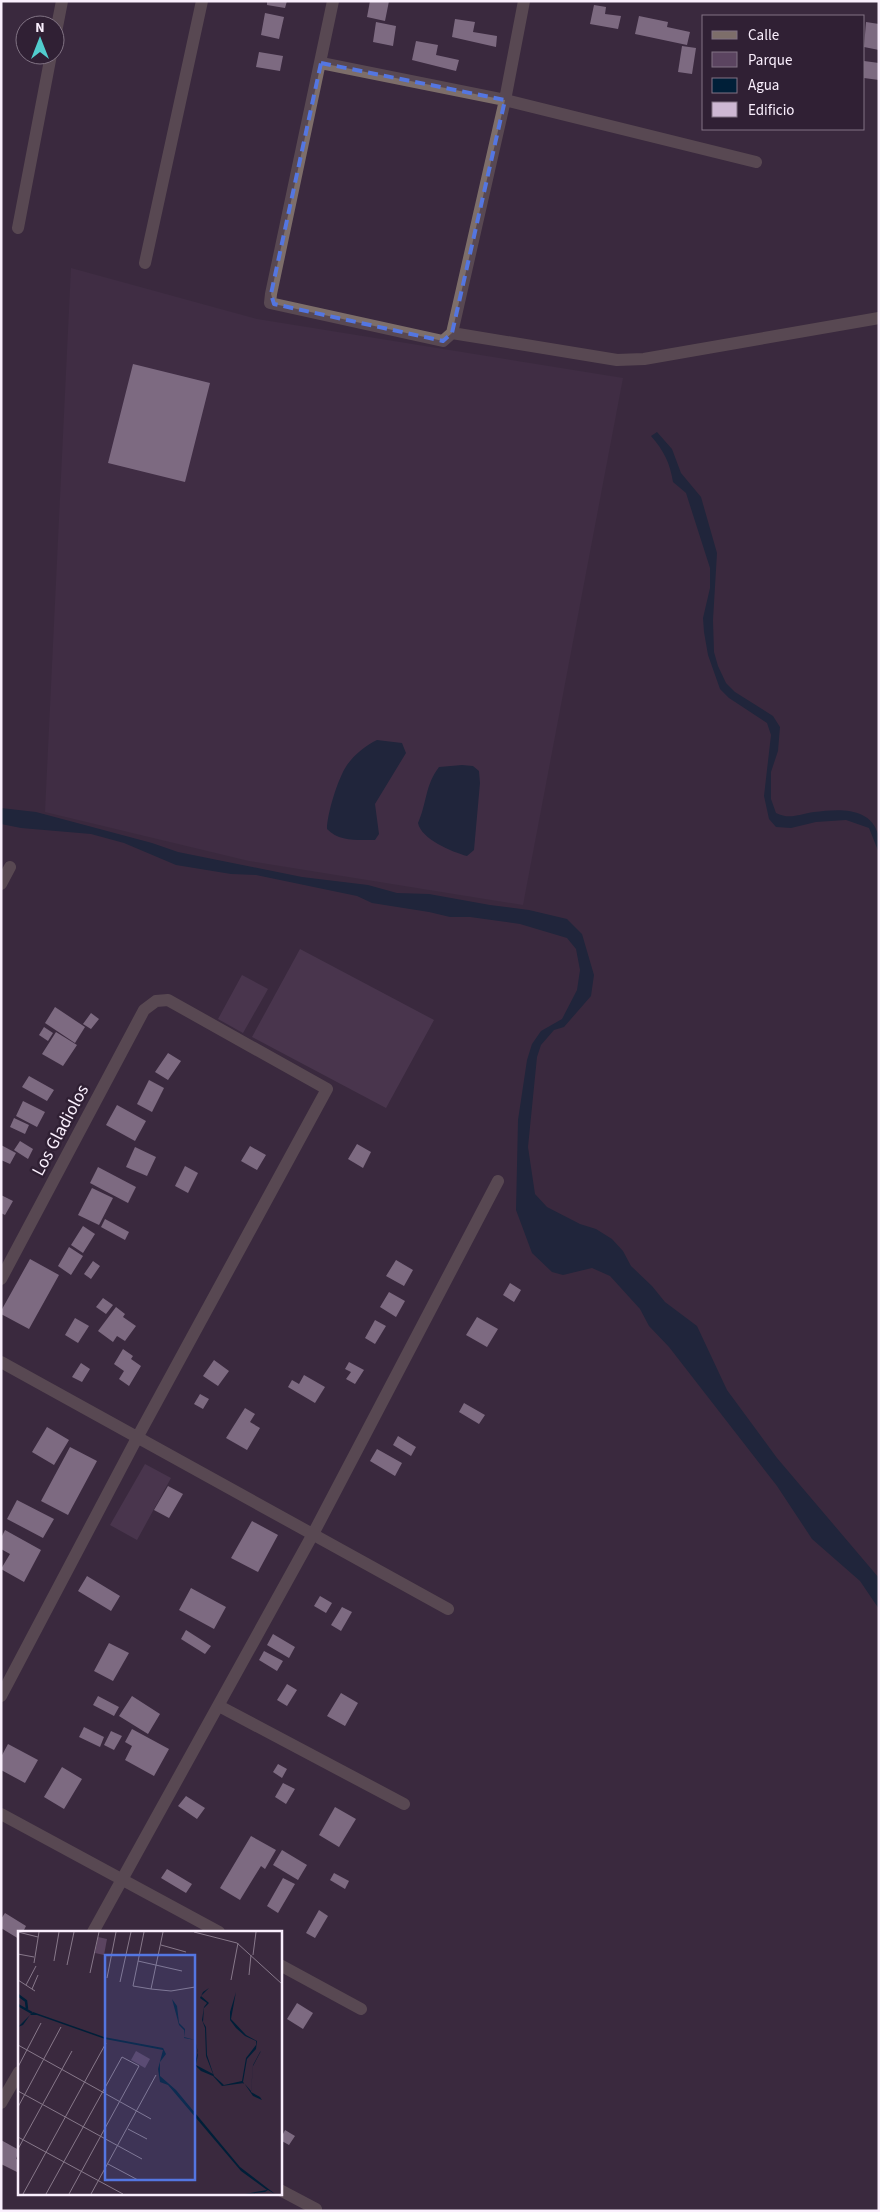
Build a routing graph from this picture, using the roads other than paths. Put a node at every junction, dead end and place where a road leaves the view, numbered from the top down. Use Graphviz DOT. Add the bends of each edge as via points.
graph roads {
  1 [pos="62,1"];
  2 [pos="202,1"];
  3 [pos="334,1"];
  4 [pos="524,1"];
  5 [pos="59,15"];
  6 [pos="321,63"];
  7 [pos="50,65"];
  8 [pos="505,100"];
  9 [pos="756,162"];
  10 [pos="18,228"];
  11 [pos="145,263"];
  12 [pos="879,318"];
  13 [pos="452,333"];
  14 [pos="10,867"];
  15 [pos="1,884"];
  16 [pos="498,1181"];
  17 [pos="1,1279"];
  18 [pos="1,1362"];
  19 [pos="137,1438"];
  20 [pos="312,1534"];
  21 [pos="448,1609"];
  22 [pos="1,1696"];
  23 [pos="219,1706"];
  24 [pos="404,1804"];
  25 [pos="1,1814"];
  26 [pos="121,1879"];
  27 [pos="94,1931"];
  28 [pos="217,1931"];
  29 [pos="281,1966"];
  30 [pos="361,2008"];
  31 [pos="18,2074"];
  32 [pos="1,2103"];
  33 [pos="281,2191"];
  34 [pos="316,2209"];
  1 -- 5 [label="street"];
  2 -- 11 [label="street"];
  3 -- 6 [label="street"];
  4 -- 8 [label="street"];
  6 -- 8 [label="street"];
  6 -- 13 [label="street" via="270,303 443,341"];
  7 -- 10 [label="street"];
  8 -- 9 [label="street"];
  8 -- 13 [label="street"];
  12 -- 13 [label="street" via="644,359 617,360"];
  14 -- 15 [label="street"];
  16 -- 20 [label="street"];
  17 -- 19 [label="street, Los Gladiolos" via="144,1010 156,1001 168,1000 327,1089"];
  18 -- 19 [label="street"];
  19 -- 20 [label="street"];
  19 -- 22 [label="street"];
  20 -- 21 [label="street"];
  20 -- 23 [label="street"];
  23 -- 24 [label="street"];
  23 -- 26 [label="street"];
  25 -- 26 [label="street"];
  26 -- 27 [label="street"];
  26 -- 28 [label="street"];
  29 -- 30 [label="street"];
  31 -- 32 [label="street"];
  33 -- 34 [label="street"];
}
